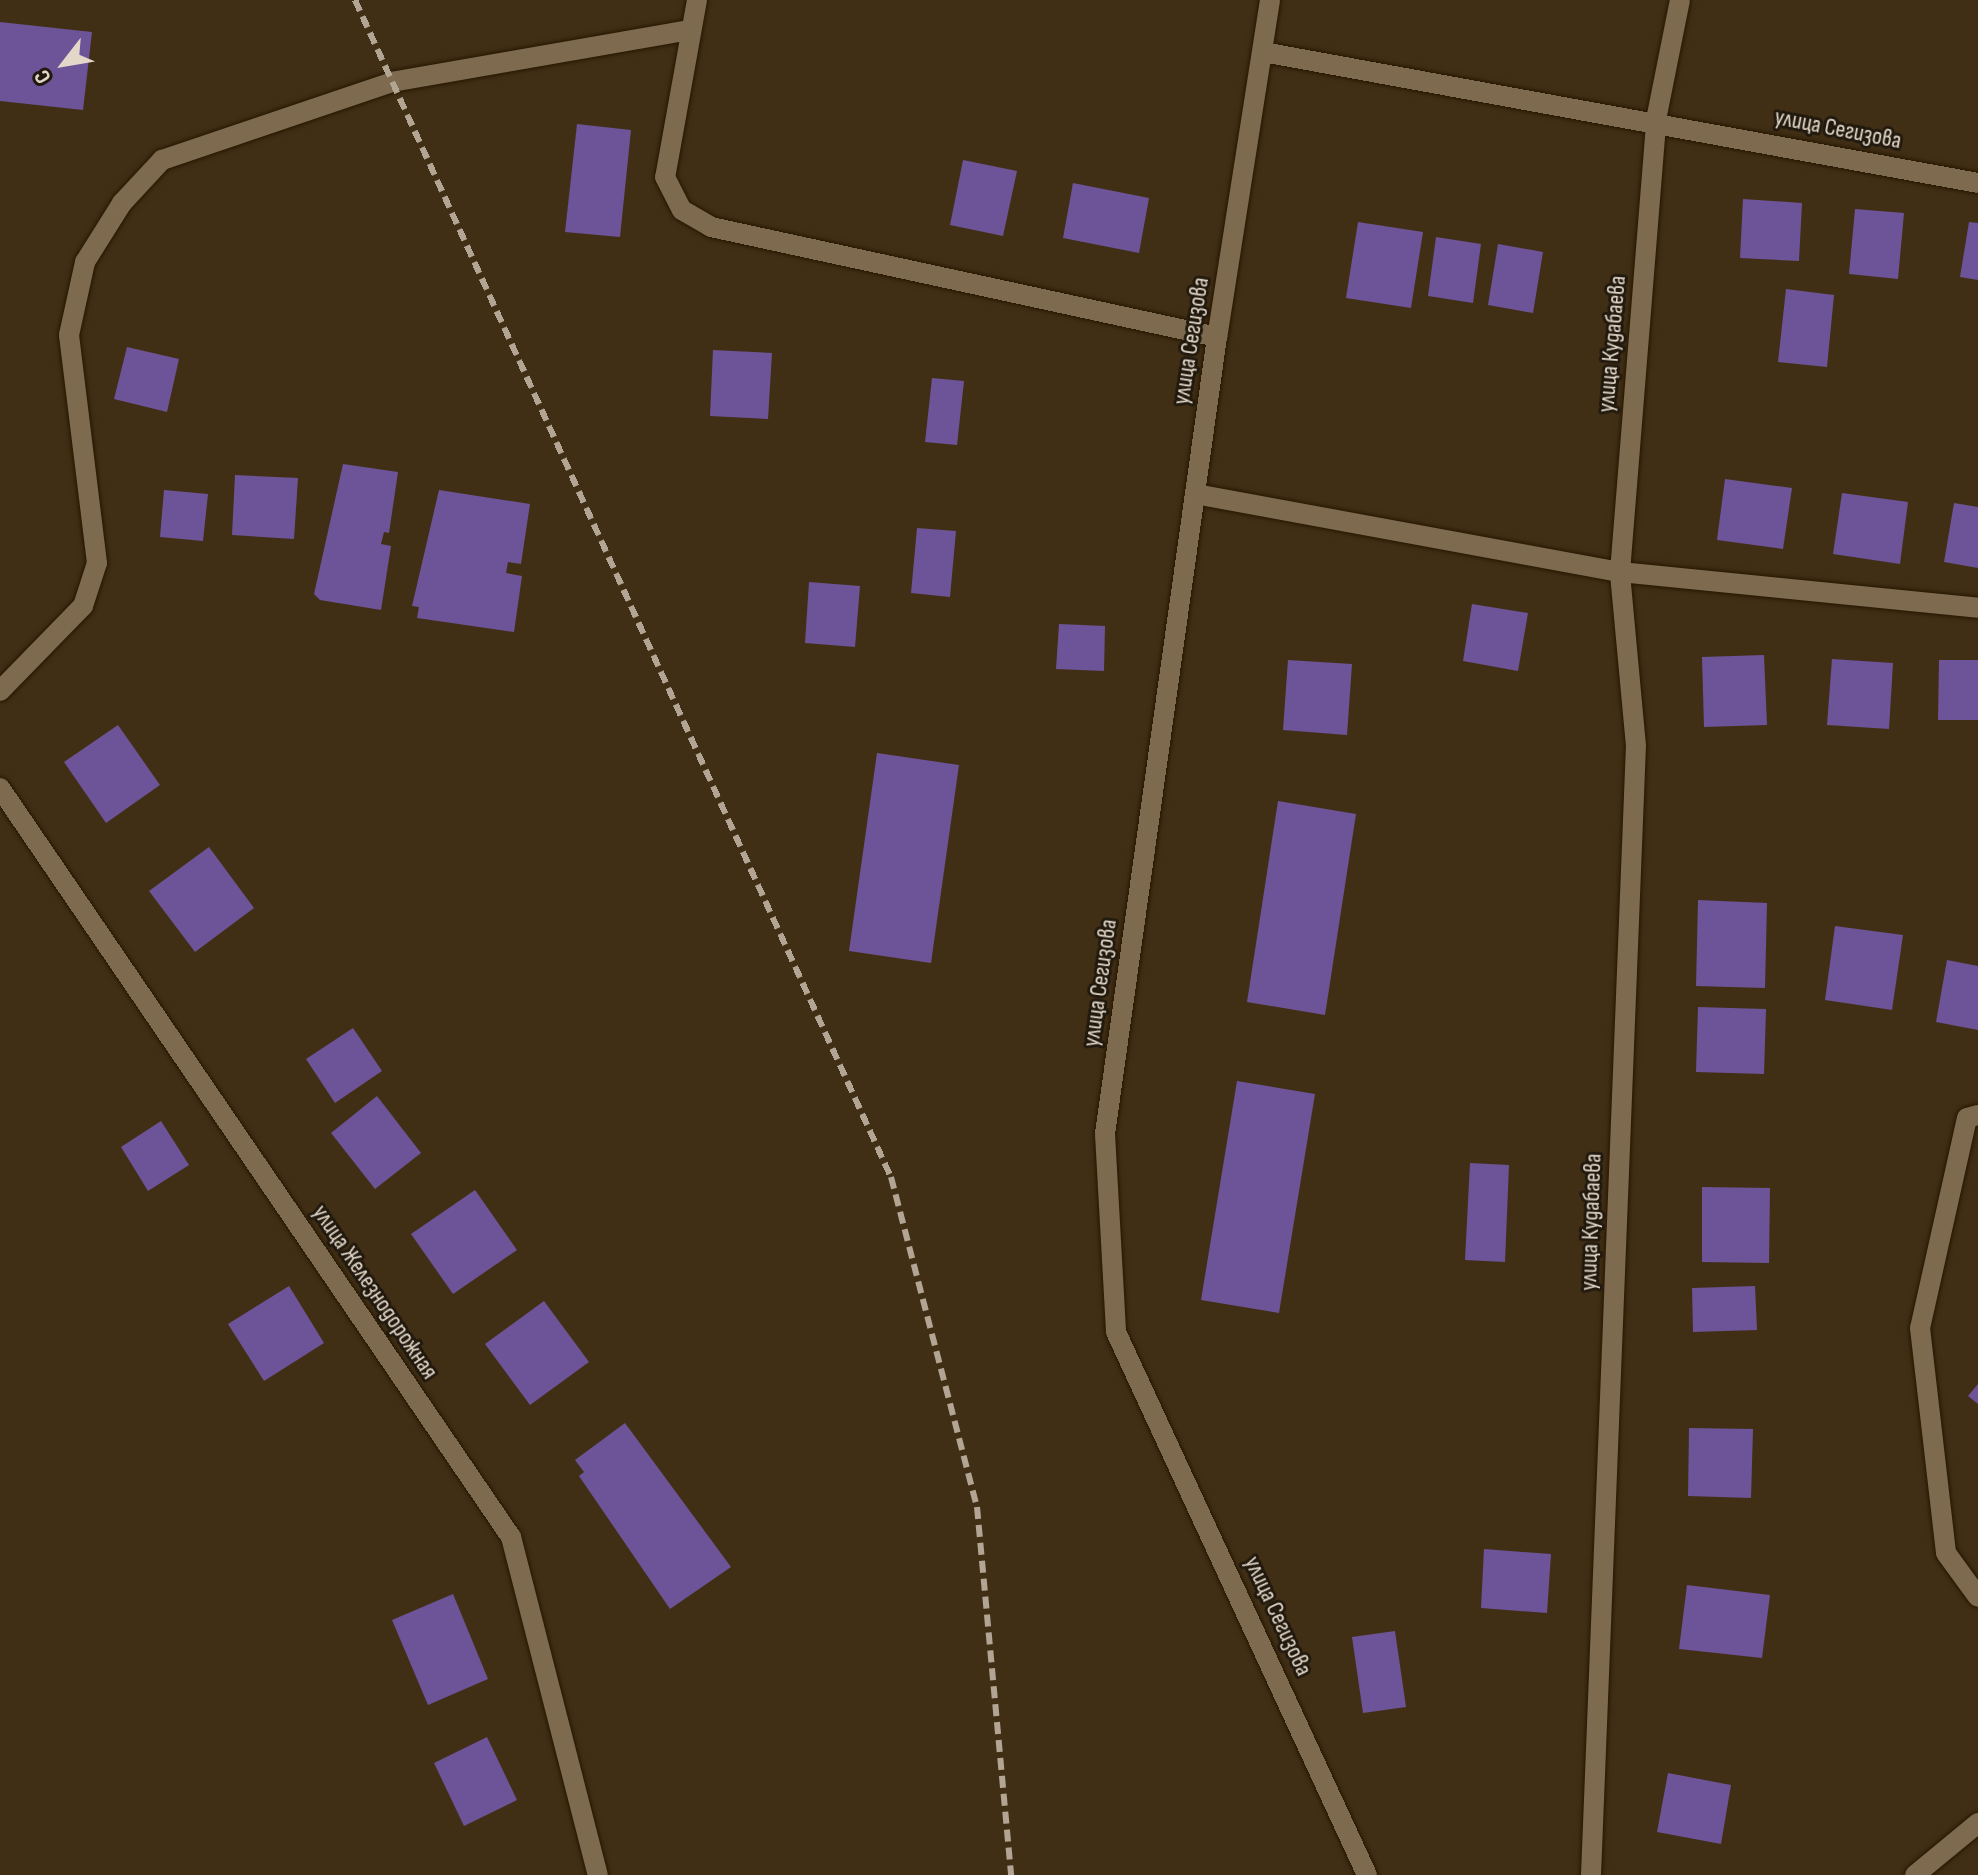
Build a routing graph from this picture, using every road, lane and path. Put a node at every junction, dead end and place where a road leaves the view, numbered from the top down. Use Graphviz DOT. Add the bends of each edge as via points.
graph roads {
  1 [pos="697,0"];
  2 [pos="1270,0"];
  3 [pos="1680,0"];
  4 [pos="691,30"];
  5 [pos="1263,52"];
  6 [pos="1656,120"];
  7 [pos="1978,183"];
  8 [pos="1217,337"];
  9 [pos="1195,494"];
  10 [pos="1620,572"];
  11 [pos="1978,608"];
  12 [pos="0,691"];
  13 [pos="0,788"];
  14 [pos="1978,1115"];
  15 [pos="1978,1597"];
  16 [pos="1978,1823"];
  17 [pos="598,1875"];
  18 [pos="1367,1875"];
  19 [pos="1591,1875"];
  20 [pos="1915,1875"];
  1 -- 4 [label="street"];
  2 -- 5 [label="street, улица Сегизова"];
  3 -- 6 [label="street, улица Кудабаева"];
  4 -- 8 [label="street" via="665,177 682,210 701,222"];
  4 -- 12 [label="street" via="392,82 162,160 122,203 85,262 69,335 97,563 83,606"];
  5 -- 6 [label="street, улица Сегизова"];
  5 -- 8 [label="street, улица Сегизова"];
  6 -- 7 [label="street, улица Сегизова"];
  6 -- 10 [label="street, улица Кудабаева"];
  8 -- 9 [label="street, улица Сегизова"];
  9 -- 10 [label="street"];
  9 -- 18 [label="street, улица Сегизова" via="1105,1134 1116,1332"];
  10 -- 11 [label="street"];
  10 -- 19 [label="street, улица Кудабаева" via="1636,746"];
  13 -- 17 [label="street, улица Железнодорожная" via="511,1537"];
  14 -- 15 [label="street" via="1967,1118 1920,1328 1946,1553"];
  16 -- 20 [label="street"];
}
